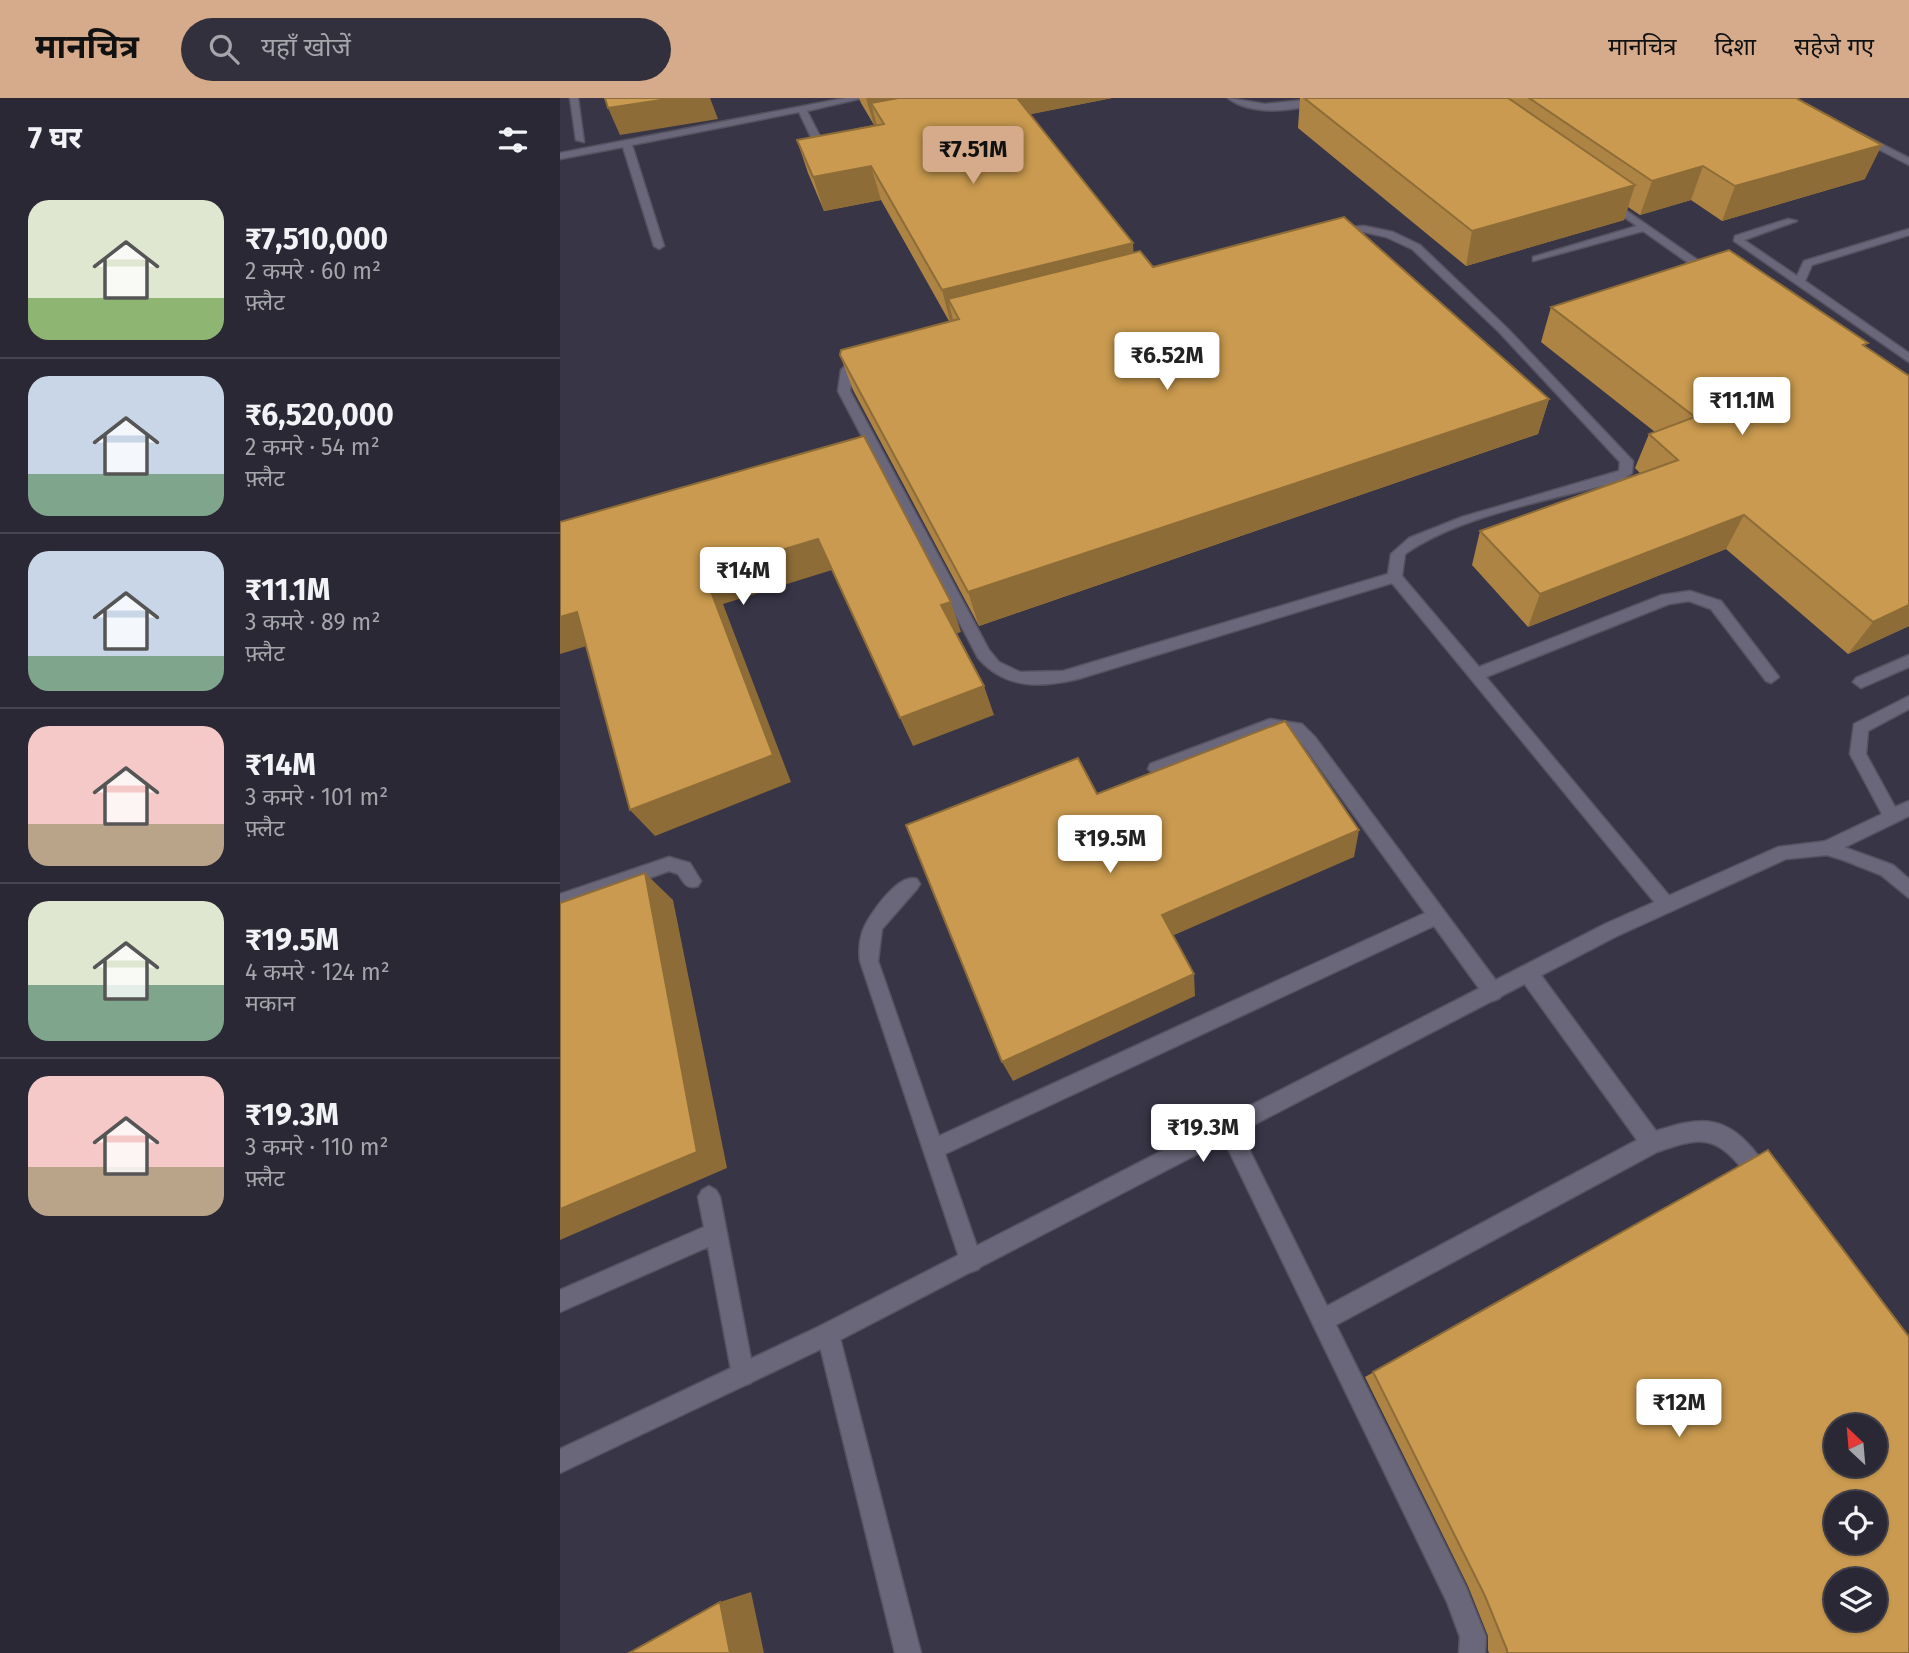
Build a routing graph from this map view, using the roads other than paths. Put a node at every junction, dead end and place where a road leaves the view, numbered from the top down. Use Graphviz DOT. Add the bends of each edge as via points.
graph roads {
  1 [pos="575,98"];
  2 [pos="1232,98"];
  3 [pos="1320,98"];
  4 [pos="852,99"];
  5 [pos="833,100"];
  6 [pos="802,109"];
  7 [pos="1844,128"];
  8 [pos="581,140"];
  9 [pos="831,140"];
  10 [pos="818,142"];
  11 [pos="627,143"];
  12 [pos="560,156"];
  13 [pos="1909,162"];
  14 [pos="829,163"];
  15 [pos="1600,194"];
  16 [pos="1791,221"];
  17 [pos="1645,227"];
  18 [pos="1909,232"];
  19 [pos="1317,235"];
  20 [pos="659,246"];
  21 [pos="1537,259"];
  22 [pos="1704,281"];
  23 [pos="1799,282"];
  24 [pos="869,352"];
  25 [pos="1909,358"];
  26 [pos="1395,577"];
  27 [pos="1909,661"];
  28 [pos="1475,675"];
  29 [pos="1771,677"];
  30 [pos="1861,682"];
  31 [pos="1909,702"];
  32 [pos="1157,769"];
  33 [pos="1909,808"];
  34 [pos="1892,817"];
  35 [pos="1827,848"];
  36 [pos="692,881"];
  37 [pos="911,884"];
  38 [pos="1909,890"];
  39 [pos="560,902"];
  40 [pos="1666,904"];
  41 [pos="1438,916"];
  42 [pos="1528,973"];
  43 [pos="1493,992"];
  44 [pos="1228,1128"];
  45 [pos="1652,1143"];
  46 [pos="933,1149"];
  47 [pos="709,1197"];
  48 [pos="1780,1202"];
  49 [pos="716,1233"];
  50 [pos="971,1261"];
  51 [pos="560,1301"];
  52 [pos="1322,1321"];
  53 [pos="828,1334"];
  54 [pos="743,1375"];
  55 [pos="560,1461"];
  56 [pos="908,1653"];
  57 [pos="1472,1653"];
  1 -- 8 [label="street"];
  2 -- 3 [label="street" via="1265,107"];
  4 -- 5 [label="street"];
  5 -- 6 [label="street"];
  6 -- 10 [label="street"];
  6 -- 11 [label="street"];
  7 -- 13 [label="street"];
  9 -- 10 [label="street"];
  10 -- 14 [label="street"];
  11 -- 12 [label="street"];
  11 -- 20 [label="street"];
  15 -- 17 [label="street"];
  16 -- 23 [label="street" via="1738,238"];
  17 -- 21 [label="street"];
  17 -- 22 [label="street" via="1717,277"];
  18 -- 23 [label="street" via="1808,263"];
  19 -- 26 [label="street" via="1364,229 1416,247 1503,330 1627,461 1625,473 1616,478 1428,533 1398,553"];
  23 -- 25 [label="street"];
  24 -- 26 [label="street" via="851,364 844,391 983,654 993,668 1014,678 1053,680 1093,670"];
  26 -- 28 [label="street"];
  27 -- 30 [label="street"];
  28 -- 29 [label="street" via="1667,599 1690,596 1716,605"];
  28 -- 40 [label="street"];
  31 -- 34 [label="street" via="1860,728 1858,754"];
  32 -- 41 [label="street" via="1270,725 1296,728"];
  33 -- 34 [label="street"];
  34 -- 35 [label="street"];
  35 -- 38 [label="street" via="1887,870"];
  35 -- 40 [label="street" via="1784,852"];
  36 -- 39 [label="street" via="684,868 669,864"];
  37 -- 46 [label="street" via="878,915 867,942 869,961"];
  40 -- 42 [label="street"];
  41 -- 43 [label="street"];
  41 -- 46 [label="street"];
  42 -- 43 [label="street"];
  42 -- 45 [label="street"];
  43 -- 44 [label="street"];
  44 -- 50 [label="street"];
  44 -- 52 [label="street"];
  45 -- 48 [label="street" via="1703,1128 1718,1132 1740,1147"];
  45 -- 52 [label="street"];
  46 -- 50 [label="street"];
  47 -- 49 [label="street"];
  49 -- 51 [label="street"];
  49 -- 54 [label="street"];
  50 -- 53 [label="street"];
  52 -- 57 [label="street" via="1457,1596 1473,1637"];
  53 -- 54 [label="street"];
  53 -- 56 [label="street"];
  54 -- 55 [label="street"];
}
